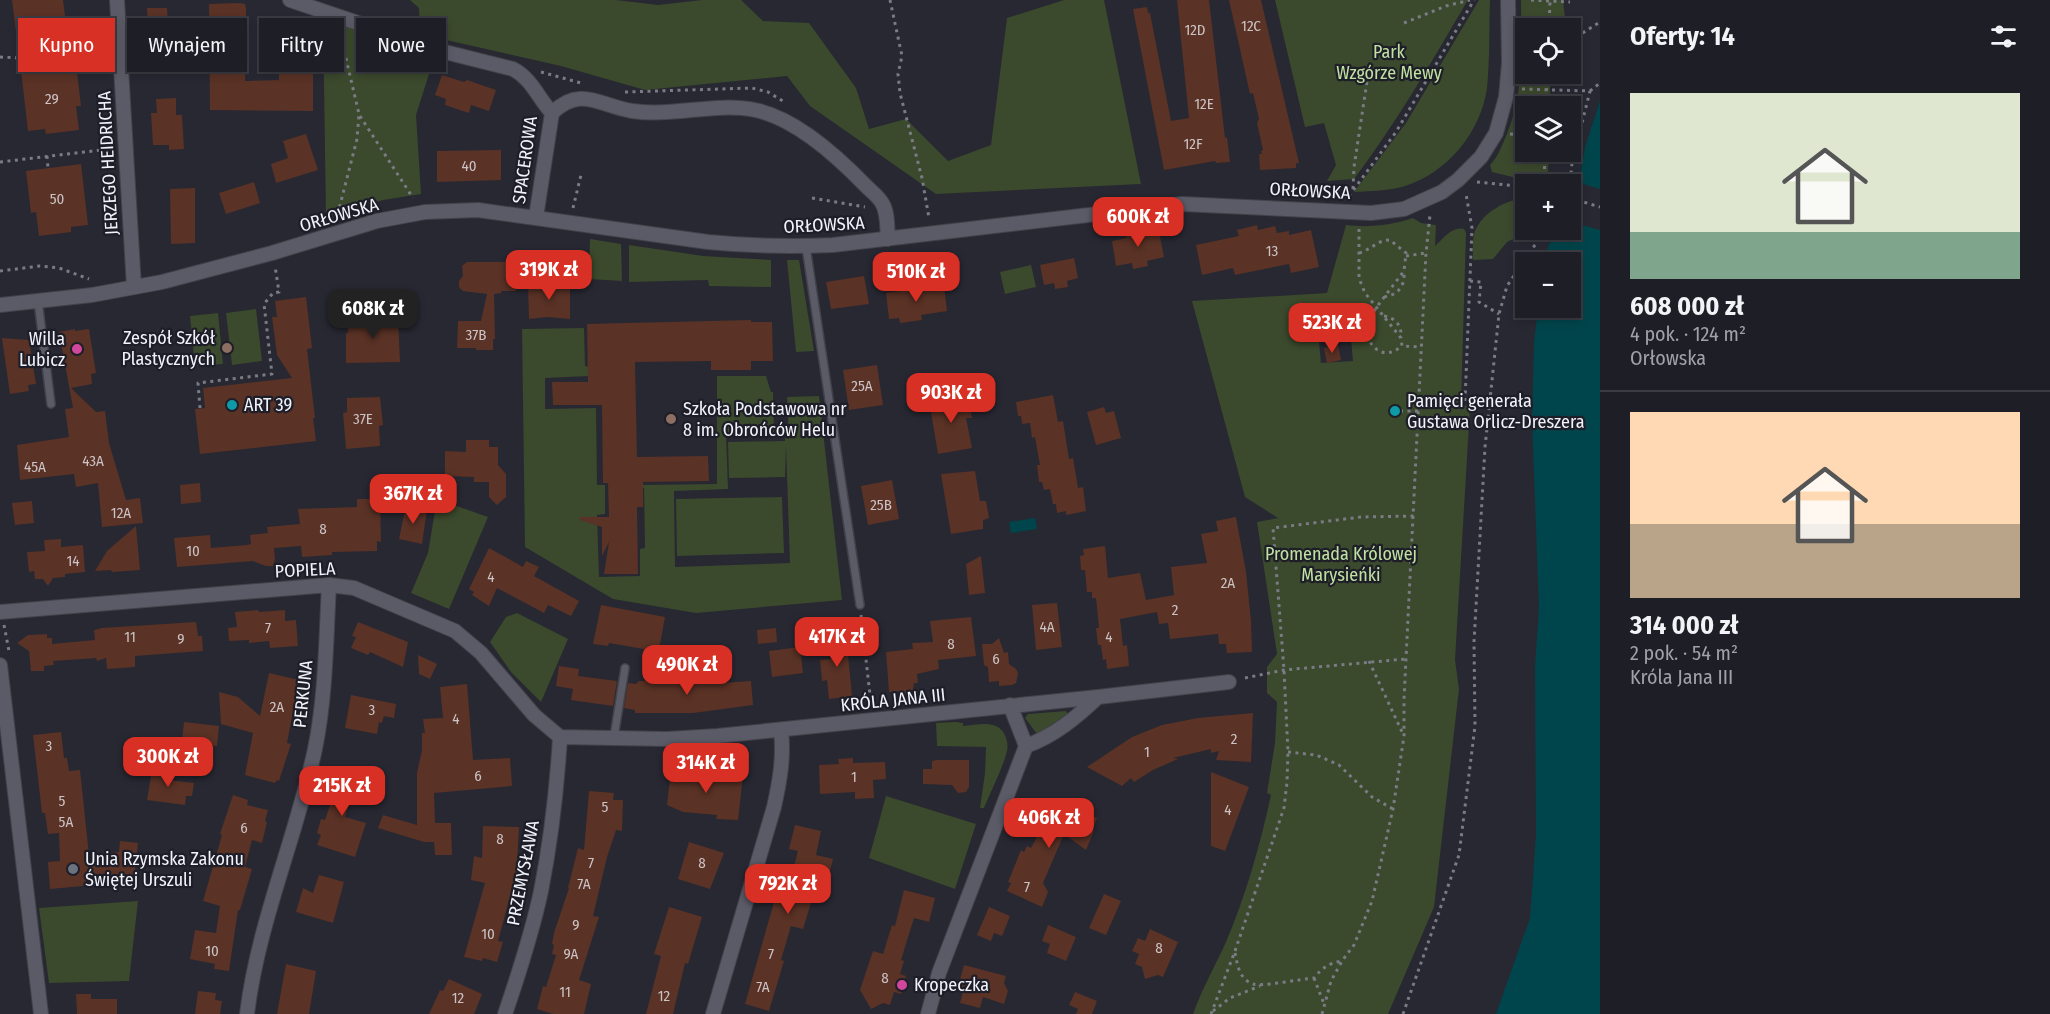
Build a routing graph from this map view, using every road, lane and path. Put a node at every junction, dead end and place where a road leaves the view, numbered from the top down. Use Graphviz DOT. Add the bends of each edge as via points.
graph roads {
  1 [pos="117,0"];
  2 [pos="290,0"];
  3 [pos="891,0"];
  4 [pos="1470,0"];
  5 [pos="1474,0"];
  6 [pos="1508,0"];
  7 [pos="1531,0"];
  8 [pos="1550,1"];
  9 [pos="1570,2"];
  10 [pos="318,6"];
  11 [pos="1549,18"];
  12 [pos="1600,22"];
  13 [pos="1404,23"];
  14 [pos="1581,34"];
  15 [pos="0,57"];
  16 [pos="18,58"];
  17 [pos="1368,75"];
  18 [pos="1600,83"];
  19 [pos="1546,84"];
  20 [pos="1517,89"];
  21 [pos="1546,90"];
  22 [pos="1590,91"];
  23 [pos="1546,96"];
  24 [pos="552,113"];
  25 [pos="359,114"];
  26 [pos="1505,134"];
  27 [pos="1515,134"];
  28 [pos="109,149"];
  29 [pos="47,156"];
  30 [pos="0,162"];
  31 [pos="48,168"];
  32 [pos="1571,174"];
  33 [pos="581,176"];
  34 [pos="1472,182"];
  35 [pos="1515,186"];
  36 [pos="1466,189"];
  37 [pos="1353,191"];
  38 [pos="812,198"];
  39 [pos="1359,198"];
  40 [pos="1581,201"];
  41 [pos="417,203"];
  42 [pos="1600,207"];
  43 [pos="870,208"];
  44 [pos="1430,212"];
  45 [pos="536,217"];
  46 [pos="570,222"];
  47 [pos="335,223"];
  48 [pos="1359,223"];
  49 [pos="930,234"];
  50 [pos="888,239"];
  51 [pos="1538,240"];
  52 [pos="806,247"];
  53 [pos="1359,253"];
  54 [pos="1426,253"];
  55 [pos="1406,256"];
  56 [pos="275,265"];
  57 [pos="0,271"];
  58 [pos="1404,271"];
  59 [pos="87,278"];
  60 [pos="1470,280"];
  61 [pos="134,287"];
  62 [pos="279,292"];
  63 [pos="1384,297"];
  64 [pos="280,298"];
  65 [pos="38,301"];
  66 [pos="0,305"];
  67 [pos="1376,308"];
  68 [pos="1498,314"];
  69 [pos="1382,316"];
  70 [pos="1401,338"];
  71 [pos="1402,346"];
  72 [pos="1421,347"];
  73 [pos="1465,401"];
  74 [pos="51,404"];
  75 [pos="201,408"];
  76 [pos="1400,411"];
  77 [pos="1419,411"];
  78 [pos="1414,516"];
  79 [pos="329,585"];
  80 [pos="860,605"];
  81 [pos="0,612"];
  82 [pos="1406,658"];
  83 [pos="1369,661"];
  84 [pos="0,665"];
  85 [pos="625,668"];
  86 [pos="1284,670"];
  87 [pos="1229,682"];
  88 [pos="1098,697"];
  89 [pos="1010,705"];
  90 [pos="873,721"];
  91 [pos="781,730"];
  92 [pos="560,736"];
  93 [pos="1404,736"];
  94 [pos="614,737"];
  95 [pos="1026,746"];
  96 [pos="1288,752"];
  97 [pos="1393,809"];
  98 [pos="1235,951"];
  99 [pos="1342,962"];
  100 [pos="1314,978"];
  101 [pos="1264,985"];
  102 [pos="1325,1005"];
  103 [pos="1211,1013"];
  104 [pos="41,1014"];
  105 [pos="247,1014"];
  106 [pos="506,1014"];
  107 [pos="713,1014"];
  108 [pos="928,1014"];
  109 [pos="1322,1014"];
  110 [pos="1403,1014"];
  1 -- 61 [label="street, JERZEGO HEIDRICHA"];
  2 -- 10 [label="street, SPACEROWA"];
  3 -- 49 [label="path" via="902,56 898,74 900,93 922,178"];
  4 -- 13 [label="path"];
  5 -- 37 [label="path" via="1396,132"];
  6 -- 49 [label="street, ORŁOWSKA" via="1506,97 1496,134 1468,170 1442,192 1424,201 1404,209 1371,213 1182,204"];
  7 -- 8 [label="path"];
  8 -- 9 [label="path"];
  8 -- 11 [label="path"];
  10 -- 24 [label="street, SPACEROWA" via="441,51 513,69 529,81"];
  10 -- 25 [label="path" via="328,34 344,50"];
  12 -- 14 [label="path"];
  15 -- 16 [label="path"];
  17 -- 37 [label="path"];
  18 -- 22 [label="path"];
  19 -- 21 [label="path"];
  20 -- 21 [label="path"];
  21 -- 22 [label="path"];
  21 -- 23 [label="path"];
  22 -- 32 [label="path"];
  24 -- 45 [label="street, SPACEROWA"];
  24 -- 50 [label="street" via="567,101 582,97 633,111 754,109 777,116 840,161 882,203"];
  25 -- 41 [label="path"];
  25 -- 47 [label="path" via="357,139"];
  26 -- 27 [label="path"];
  28 -- 29 [label="path"];
  29 -- 30 [label="path"];
  29 -- 31 [label="path"];
  33 -- 46 [label="path"];
  34 -- 35 [label="path"];
  36 -- 60 [label="path" via="1472,228"];
  37 -- 39 [label="path" via="1347,199"];
  38 -- 43 [label="path"];
  40 -- 42 [label="path"];
  44 -- 54 [label="path"];
  45 -- 46 [label="street, ORŁOWSKA"];
  45 -- 61 [label="street, ORŁOWSKA" via="478,210 425,212 377,221 251,259"];
  46 -- 52 [label="street, ORŁOWSKA" via="708,242"];
  48 -- 53 [label="path"];
  49 -- 50 [label="street, ORŁOWSKA"];
  50 -- 52 [label="street, ORŁOWSKA"];
  51 -- 68 [label="path" via="1507,286"];
  52 -- 80 [label="lane"];
  53 -- 55 [label="path" via="1390,240"];
  53 -- 67 [label="path" via="1359,278"];
  54 -- 55 [label="path"];
  54 -- 72 [label="path"];
  55 -- 58 [label="path"];
  56 -- 62 [label="path"];
  57 -- 59 [label="path" via="40,266"];
  58 -- 63 [label="path"];
  58 -- 63 [label="path" via="1398,292"];
  60 -- 68 [label="path" via="1481,282 1479,302"];
  60 -- 73 [label="path"];
  61 -- 65 [label="street, ORŁOWSKA"];
  62 -- 64 [label="path"];
  62 -- 75 [label="path" via="264,304 272,374 198,383"];
  63 -- 67 [label="path"];
  65 -- 66 [label="street, ORŁOWSKA"];
  65 -- 74 [label="lane"];
  67 -- 69 [label="path"];
  67 -- 71 [label="path" via="1365,327 1371,345 1383,353"];
  68 -- 110 [label="path" via="1485,447 1474,642 1475,726 1459,855"];
  69 -- 70 [label="path"];
  69 -- 70 [label="path" via="1397,322"];
  70 -- 71 [label="path"];
  71 -- 72 [label="path"];
  72 -- 77 [label="path"];
  76 -- 77 [label="path"];
  77 -- 78 [label="path"];
  78 -- 82 [label="path"];
  78 -- 86 [label="path" via="1361,516 1273,528"];
  79 -- 81 [label="street, POPIELA"];
  79 -- 92 [label="street, POPIELA" via="354,588 455,631 481,653 534,715"];
  79 -- 105 [label="street, PERKUNA" via="324,686 315,748 257,952"];
  80 -- 90 [label="path"];
  82 -- 83 [label="path"];
  82 -- 93 [label="path"];
  83 -- 86 [label="path"];
  83 -- 93 [label="path"];
  84 -- 104 [label="street"];
  85 -- 94 [label="lane"];
  86 -- 87 [label="path"];
  86 -- 96 [label="path"];
  87 -- 88 [label="street, KRÓLA JANA III"];
  88 -- 89 [label="street, KRÓLA JANA III"];
  88 -- 95 [label="street" via="1071,721"];
  89 -- 90 [label="street, KRÓLA JANA III"];
  89 -- 95 [label="street"];
  90 -- 91 [label="street, KRÓLA JANA III"];
  91 -- 94 [label="street, KRÓLA JANA III" via="667,739"];
  91 -- 107 [label="street" via="782,772 774,807"];
  92 -- 94 [label="street, KRÓLA JANA III"];
  92 -- 106 [label="street, PRZEMYSŁAWA" via="541,891"];
  93 -- 97 [label="path"];
  95 -- 108 [label="street" via="946,952"];
  96 -- 97 [label="path" via="1316,756 1339,765 1372,797"];
  96 -- 98 [label="path" via="1284,808"];
  97 -- 99 [label="path" via="1372,901 1354,945"];
  98 -- 101 [label="path" via="1245,979"];
  98 -- 103 [label="path"];
  99 -- 100 [label="path" via="1331,963"];
  99 -- 102 [label="path" via="1331,981"];
  100 -- 101 [label="path"];
  100 -- 102 [label="path"];
  101 -- 103 [label="path" via="1230,998"];
  102 -- 109 [label="path"];
}
